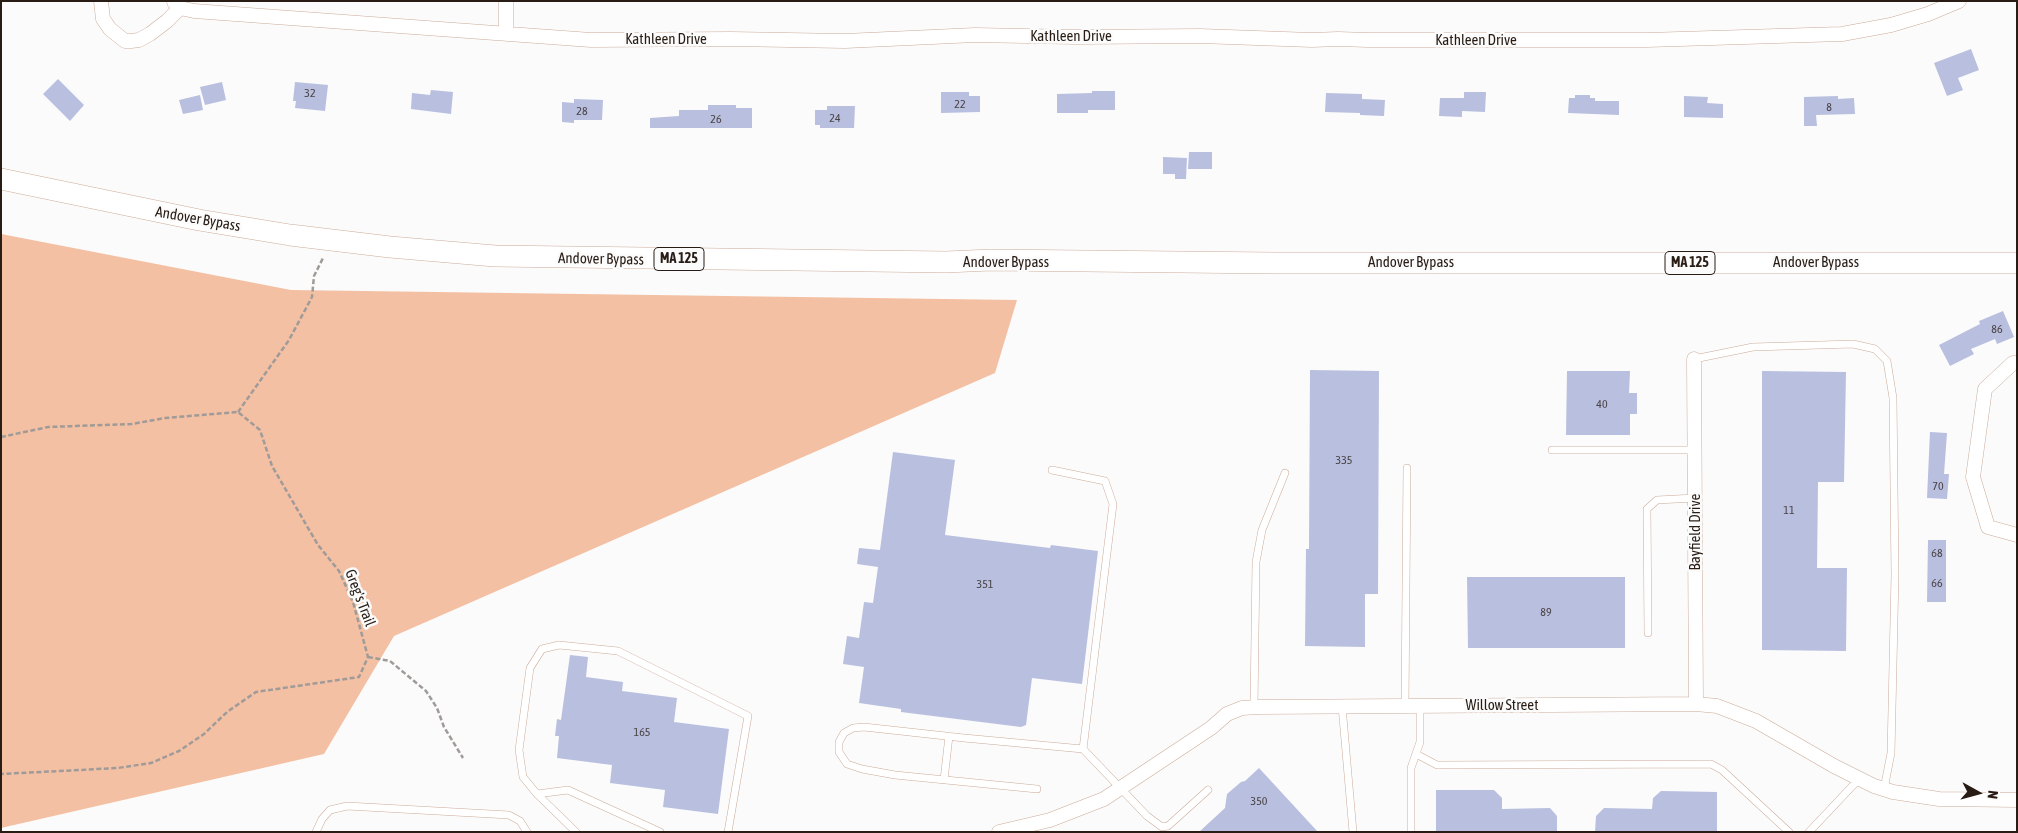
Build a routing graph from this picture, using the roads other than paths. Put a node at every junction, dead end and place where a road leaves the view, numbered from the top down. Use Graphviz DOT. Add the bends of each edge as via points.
graph roads {
  1 [pos="101,1"];
  2 [pos="506,1"];
  3 [pos="1959,1"];
  4 [pos="177,4"];
  5 [pos="506,33"];
  6 [pos="1,179"];
  7 [pos="2017,263"];
  8 [pos="1694,359"];
  9 [pos="2017,363"];
  10 [pos="1552,450"];
  11 [pos="1694,450"];
  12 [pos="1407,468"];
  13 [pos="1052,470"];
  14 [pos="1285,473"];
  15 [pos="1695,498"];
  16 [pos="2017,535"];
  17 [pos="1648,633"];
  18 [pos="1696,704"];
  19 [pos="1342,706"];
  20 [pos="1405,706"];
  21 [pos="1420,706"];
  22 [pos="1254,707"];
  23 [pos="949,736"];
  24 [pos="1083,749"];
  25 [pos="1416,754"];
  26 [pos="1859,779"];
  27 [pos="944,780"];
  28 [pos="1037,789"];
  29 [pos="1122,789"];
  30 [pos="1884,789"];
  31 [pos="1208,790"];
  32 [pos="538,794"];
  33 [pos="2017,800"];
  34 [pos="316,832"];
  35 [pos="527,832"];
  36 [pos="576,832"];
  37 [pos="660,832"];
  38 [pos="728,832"];
  39 [pos="1000,832"];
  40 [pos="1353,832"];
  41 [pos="1411,832"];
  42 [pos="1789,832"];
  43 [pos="1809,832"];
  1 -- 4 [label="street, Kathleen Drive" via="103,19 110,29 124,40 131,41 139,40 158,28"];
  2 -- 5 [label="street"];
  3 -- 5 [label="street, Kathleen Drive" via="1891,25 1842,34 1647,40 975,35 844,41 591,40"];
  4 -- 5 [label="street, Kathleen Drive" via="194,11"];
  6 -- 7 [label="main road, Andover Bypass / MA 125" via="290,235 495,256 946,262"];
  8 -- 11 [label="street, Bayfield Drive"];
  8 -- 30 [label="lane" via="1753,346 1853,344 1875,349 1887,361 1892,398 1895,575 1891,753"];
  9 -- 16 [label="street" via="2013,363 1985,389 1973,477 1988,527"];
  10 -- 11 [label="lane"];
  11 -- 15 [label="street, Bayfield Drive"];
  12 -- 20 [label="lane"];
  13 -- 24 [label="lane" via="1105,482 1113,504"];
  14 -- 22 [label="lane" via="1262,530 1256,562"];
  15 -- 17 [label="lane" via="1657,500 1647,509"];
  15 -- 18 [label="street, Bayfield Drive"];
  18 -- 21 [label="street, Willow Street"];
  18 -- 26 [label="street, Willow Street" via="1740,713"];
  19 -- 20 [label="street, Willow Street"];
  19 -- 22 [label="street, Willow Street"];
  19 -- 40 [label="lane"];
  20 -- 21 [label="street, Willow Street"];
  21 -- 25 [label="lane" via="1420,742"];
  22 -- 29 [label="street, Willow Street" via="1227,714"];
  23 -- 24 [label="lane"];
  23 -- 27 [label="lane"];
  23 -- 27 [label="lane" via="864,727 844,733 839,742 839,752 847,764 895,775"];
  24 -- 29 [label="lane"];
  25 -- 41 [label="lane" via="1411,768"];
  25 -- 42 [label="lane" via="1438,765 1711,764 1722,770"];
  26 -- 30 [label="street, Willow Street"];
  26 -- 43 [label="lane"];
  27 -- 28 [label="lane"];
  29 -- 31 [label="lane" via="1162,827 1168,826"];
  29 -- 39 [label="street, Willow Street" via="1050,820"];
  30 -- 33 [label="street, Willow Street" via="1939,799"];
  32 -- 36 [label="lane"];
  32 -- 37 [label="lane" via="568,790"];
  32 -- 38 [label="lane" via="523,777 519,750 530,668 542,649 559,645 618,652 748,716"];
  34 -- 35 [label="lane" via="330,810 346,806 509,815 520,821"];
}
